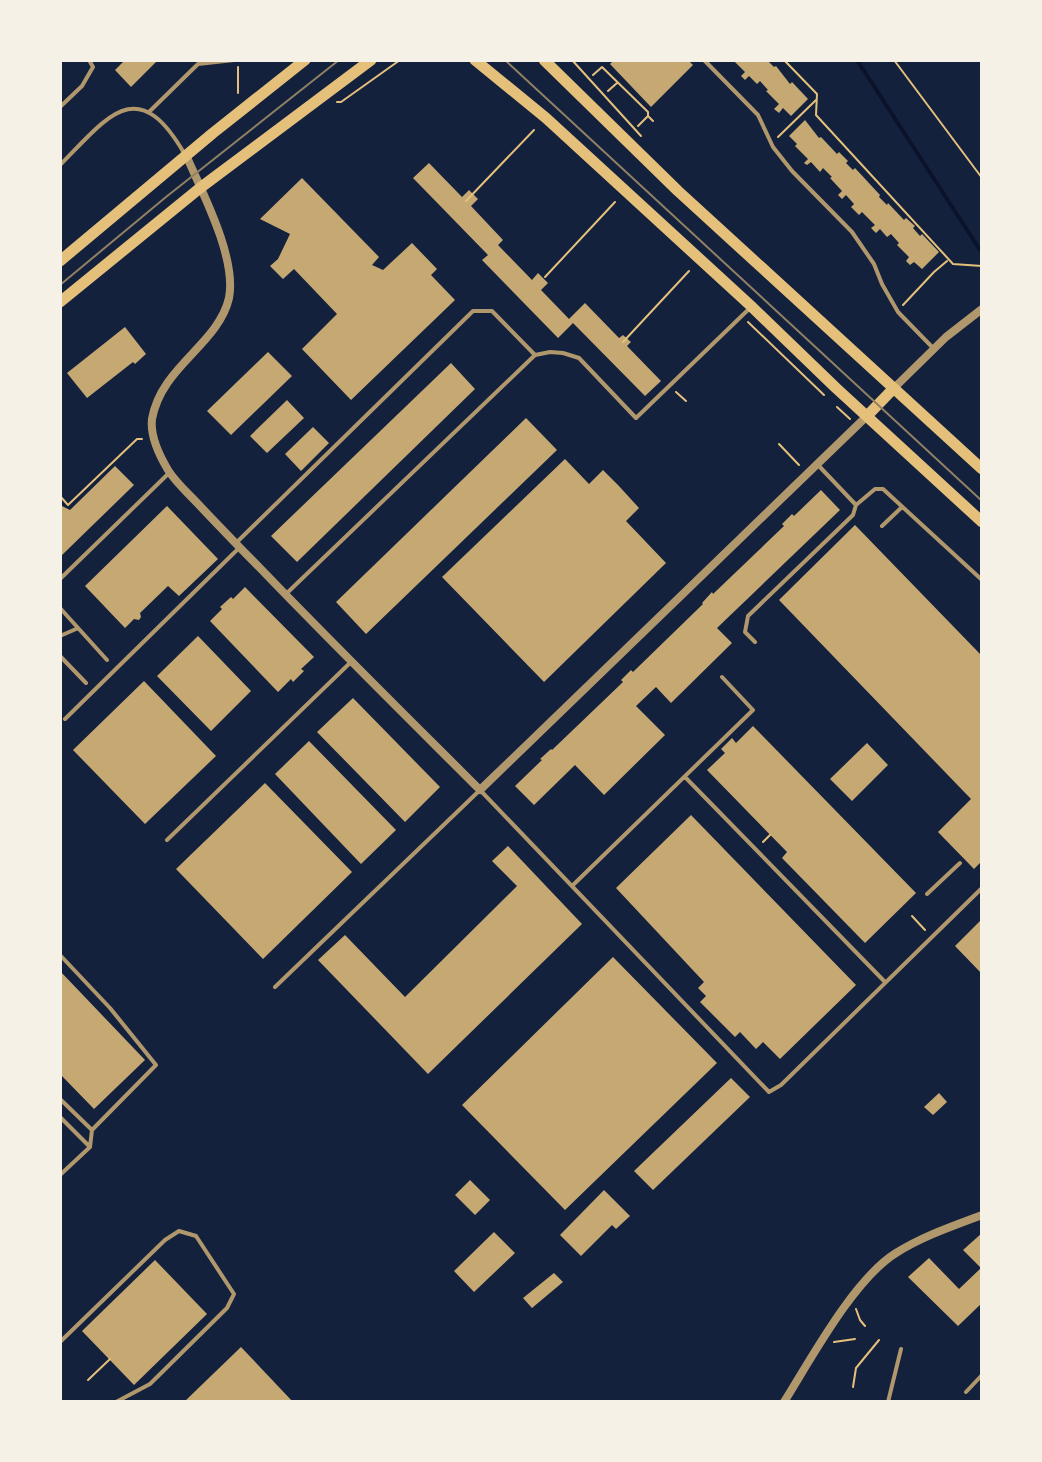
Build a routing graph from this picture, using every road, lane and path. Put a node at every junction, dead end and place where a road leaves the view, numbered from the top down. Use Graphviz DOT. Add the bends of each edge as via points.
graph roads {
  1 [pos="89,60"];
  2 [pos="235,60"];
  3 [pos="305,60"];
  4 [pos="371,60"];
  5 [pos="400,60"];
  6 [pos="475,60"];
  7 [pos="544,60"];
  8 [pos="572,60"];
  9 [pos="704,60"];
  10 [pos="784,60"];
  11 [pos="894,60"];
  12 [pos="593,75"];
  13 [pos="618,82"];
  14 [pos="608,91"];
  15 [pos="238,93"];
  16 [pos="817,99"];
  17 [pos="315,101"];
  18 [pos="60,107"];
  19 [pos="150,111"];
  20 [pos="648,116"];
  21 [pos="653,121"];
  22 [pos="638,126"];
  23 [pos="534,130"];
  24 [pos="778,137"];
  25 [pos="642,138"];
  26 [pos="186,155"];
  27 [pos="60,165"];
  28 [pos="982,178"];
  29 [pos="200,188"];
  30 [pos="466,201"];
  31 [pos="615,202"];
  32 [pos="949,260"];
  33 [pos="60,261"];
  34 [pos="685,263"];
  35 [pos="982,266"];
  36 [pos="689,271"];
  37 [pos="695,272"];
  38 [pos="545,277"];
  39 [pos="60,302"];
  40 [pos="751,306"];
  41 [pos="982,309"];
  42 [pos="898,312"];
  43 [pos="742,316"];
  44 [pos="623,342"];
  45 [pos="934,349"];
  46 [pos="535,355"];
  47 [pos="670,385"];
  48 [pos="893,389"];
  49 [pos="829,400"];
  50 [pos="686,401"];
  51 [pos="867,416"];
  52 [pos="142,439"];
  53 [pos="779,444"];
  54 [pos="799,465"];
  55 [pos="818,465"];
  56 [pos="982,469"];
  57 [pos="170,473"];
  58 [pos="60,496"];
  59 [pos="856,505"];
  60 [pos="902,507"];
  61 [pos="982,522"];
  62 [pos="882,526"];
  63 [pos="238,545"];
  64 [pos="60,579"];
  65 [pos="982,580"];
  66 [pos="286,595"];
  67 [pos="60,608"];
  68 [pos="77,629"];
  69 [pos="60,636"];
  70 [pos="755,642"];
  71 [pos="60,656"];
  72 [pos="107,660"];
  73 [pos="352,661"];
  74 [pos="722,677"];
  75 [pos="86,683"];
  76 [pos="65,719"];
  77 [pos="685,777"];
  78 [pos="480,790"];
  79 [pos="770,835"];
  80 [pos="167,840"];
  81 [pos="755,849"];
  82 [pos="960,863"];
  83 [pos="572,886"];
  84 [pos="982,888"];
  85 [pos="927,894"];
  86 [pos="912,916"];
  87 [pos="932,937"];
  88 [pos="60,955"];
  89 [pos="885,982"];
  90 [pos="275,987"];
  91 [pos="60,1099"];
  92 [pos="60,1117"];
  93 [pos="92,1130"];
  94 [pos="90,1147"];
  95 [pos="60,1175"];
  96 [pos="982,1215"];
  97 [pos="856,1308"];
  98 [pos="865,1326"];
  99 [pos="855,1339"];
  100 [pos="879,1340"];
  101 [pos="60,1342"];
  102 [pos="832,1343"];
  103 [pos="901,1349"];
  104 [pos="110,1359"];
  105 [pos="982,1375"];
  106 [pos="88,1380"];
  107 [pos="853,1387"];
  108 [pos="966,1392"];
  109 [pos="116,1402"];
  110 [pos="784,1402"];
  111 [pos="888,1402"];
  1 -- 18 [label="lane" via="93,67 82,86"];
  2 -- 15 [label="path"];
  2 -- 19 [label="lane" via="198,64"];
  3 -- 26 [label="main road"];
  4 -- 17 [label="main road"];
  5 -- 17 [label="path" via="341,102"];
  6 -- 40 [label="main road"];
  7 -- 48 [label="main road"];
  8 -- 25 [label="path"];
  9 -- 42 [label="lane" via="758,115 792,171 852,232"];
  10 -- 16 [label="path"];
  11 -- 28 [label="path"];
  12 -- 13 [label="path" via="602,67"];
  13 -- 14 [label="path"];
  13 -- 20 [label="path"];
  16 -- 24 [label="path"];
  16 -- 32 [label="path" via="816,115"];
  17 -- 29 [label="main road"];
  19 -- 26 [label="lane"];
  19 -- 27 [label="lane" via="122,111 109,117"];
  20 -- 21 [label="path"];
  20 -- 22 [label="path"];
  23 -- 30 [label="path"];
  26 -- 29 [label="street"];
  26 -- 33 [label="main road"];
  29 -- 39 [label="main road"];
  29 -- 57 [label="street" via="220,235 231,282 221,318 171,377 155,408 153,435"];
  31 -- 38 [label="path"];
  32 -- 35 [label="path"];
  32 -- 42 [label="path"];
  34 -- 37 [label="path"];
  36 -- 44 [label="path"];
  40 -- 43 [label="lane"];
  40 -- 51 [label="main road"];
  41 -- 45 [label="street"];
  42 -- 45 [label="lane"];
  43 -- 47 [label="lane"];
  43 -- 49 [label="path"];
  45 -- 48 [label="street"];
  46 -- 47 [label="lane" via="550,352 579,358 636,418"];
  46 -- 63 [label="lane" via="492,311 473,311"];
  46 -- 66 [label="lane"];
  47 -- 50 [label="path"];
  48 -- 51 [label="main road"];
  48 -- 56 [label="main road"];
  51 -- 55 [label="street"];
  51 -- 61 [label="main road"];
  52 -- 58 [label="path" via="68,505"];
  53 -- 54 [label="path"];
  55 -- 59 [label="lane"];
  55 -- 78 [label="street"];
  57 -- 63 [label="street"];
  57 -- 64 [label="lane"];
  59 -- 60 [label="lane" via="875,489 883,489"];
  59 -- 70 [label="lane" via="853,515 748,616 745,632"];
  60 -- 62 [label="lane"];
  60 -- 65 [label="lane"];
  63 -- 66 [label="street"];
  63 -- 76 [label="lane"];
  66 -- 73 [label="street"];
  67 -- 68 [label="lane"];
  68 -- 69 [label="lane"];
  68 -- 72 [label="lane"];
  71 -- 75 [label="lane"];
  73 -- 78 [label="street"];
  73 -- 80 [label="lane"];
  74 -- 77 [label="lane" via="753,710"];
  77 -- 81 [label="lane"];
  77 -- 83 [label="lane"];
  78 -- 83 [label="lane"];
  78 -- 90 [label="lane"];
  79 -- 81 [label="path"];
  81 -- 89 [label="lane"];
  82 -- 85 [label="lane"];
  83 -- 89 [label="lane" via="769,1092"];
  84 -- 87 [label="lane"];
  86 -- 87 [label="path"];
  87 -- 89 [label="lane"];
  88 -- 93 [label="lane" via="156,1065"];
  91 -- 93 [label="lane"];
  92 -- 94 [label="lane"];
  93 -- 94 [label="lane"];
  94 -- 95 [label="lane"];
  96 -- 110 [label="street" via="918,1241 877,1268"];
  97 -- 98 [label="path"];
  99 -- 102 [label="path"];
  100 -- 107 [label="path" via="856,1368"];
  101 -- 109 [label="lane" via="165,1240 179,1231 196,1236 234,1294 227,1308 150,1384"];
  103 -- 111 [label="lane"];
  104 -- 106 [label="path"];
  105 -- 108 [label="lane"];
}
